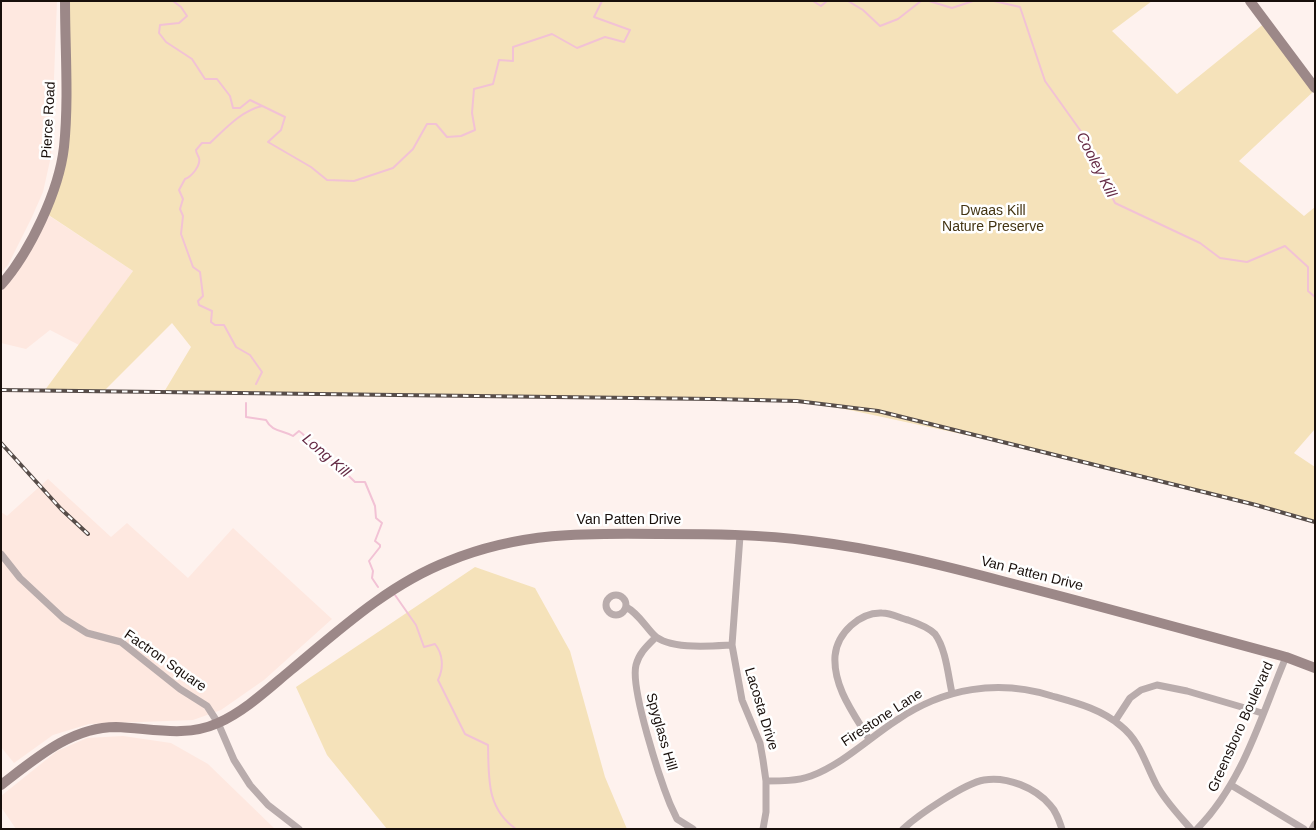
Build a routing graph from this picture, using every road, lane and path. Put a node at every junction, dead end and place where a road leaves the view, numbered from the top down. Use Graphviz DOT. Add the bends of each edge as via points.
graph roads {
  1 [pos="66,1"];
  2 [pos="1250,1"];
  3 [pos="1315,88"];
  4 [pos="1,284"];
  5 [pos="740,536"];
  6 [pos="1,554"];
  7 [pos="626,607"];
  8 [pos="656,637"];
  9 [pos="732,645"];
  10 [pos="1286,657"];
  11 [pos="1315,668"];
  12 [pos="952,693"];
  13 [pos="1262,713"];
  14 [pos="1115,721"];
  15 [pos="218,723"];
  16 [pos="869,740"];
  17 [pos="766,781"];
  18 [pos="1,785"];
  19 [pos="1231,785"];
  20 [pos="1315,824"];
  21 [pos="299,829"];
  22 [pos="693,829"];
  23 [pos="763,829"];
  24 [pos="903,829"];
  25 [pos="1062,829"];
  26 [pos="1191,829"];
  27 [pos="1197,829"];
  28 [pos="1304,829"];
  29 [pos="1312,829"];
  1 -- 4 [label="street, Pierce Road" via="64,147 60,167 49,202 31,238"];
  2 -- 3 [label="street"];
  5 -- 9 [label="street, Lacosta Drive"];
  5 -- 10 [label="street, Van Patten Drive" via="811,541 912,558"];
  5 -- 15 [label="street, Van Patten Drive" via="581,533 529,538 482,548 446,562 395,589 244,708"];
  6 -- 15 [label="street, Factron Square" via="20,578 63,618 87,634 121,642 207,706"];
  7 -- 8 [label="street"];
  8 -- 9 [label="street" via="676,645"];
  8 -- 22 [label="street, Spyglass Hill" via="645,646 635,666 637,692 667,797 677,819"];
  9 -- 17 [label="street, Lacosta Drive" via="742,700 760,743"];
  10 -- 11 [label="street, Van Patten Drive"];
  10 -- 13 [label="street, Greensboro Boulevard"];
  12 -- 14 [label="street, Firestone Lane" via="1006,687 1038,691 1082,704"];
  12 -- 16 [label="street, Firestone Lane" via="928,702"];
  12 -- 16 [label="street" via="944,658 933,632 882,613 861,618 844,634 837,647 835,663 847,703"];
  13 -- 14 [label="street" via="1157,685 1130,698"];
  13 -- 19 [label="street, Greensboro Boulevard"];
  14 -- 26 [label="street, Firestone Lane" via="1134,739 1168,803"];
  15 -- 18 [label="street, Van Patten Drive" via="179,731 115,727 92,730 70,737 50,749"];
  15 -- 21 [label="street, Factron Square" via="250,786"];
  16 -- 17 [label="street, Firestone Lane" via="812,776"];
  17 -- 23 [label="street, Lacosta Drive"];
  19 -- 27 [label="street, Greensboro Boulevard" via="1214,812"];
  19 -- 28 [label="street"];
  20 -- 29 [label="street"];
  24 -- 25 [label="street" via="971,784 993,780 1019,785 1041,796 1051,805"];
}
